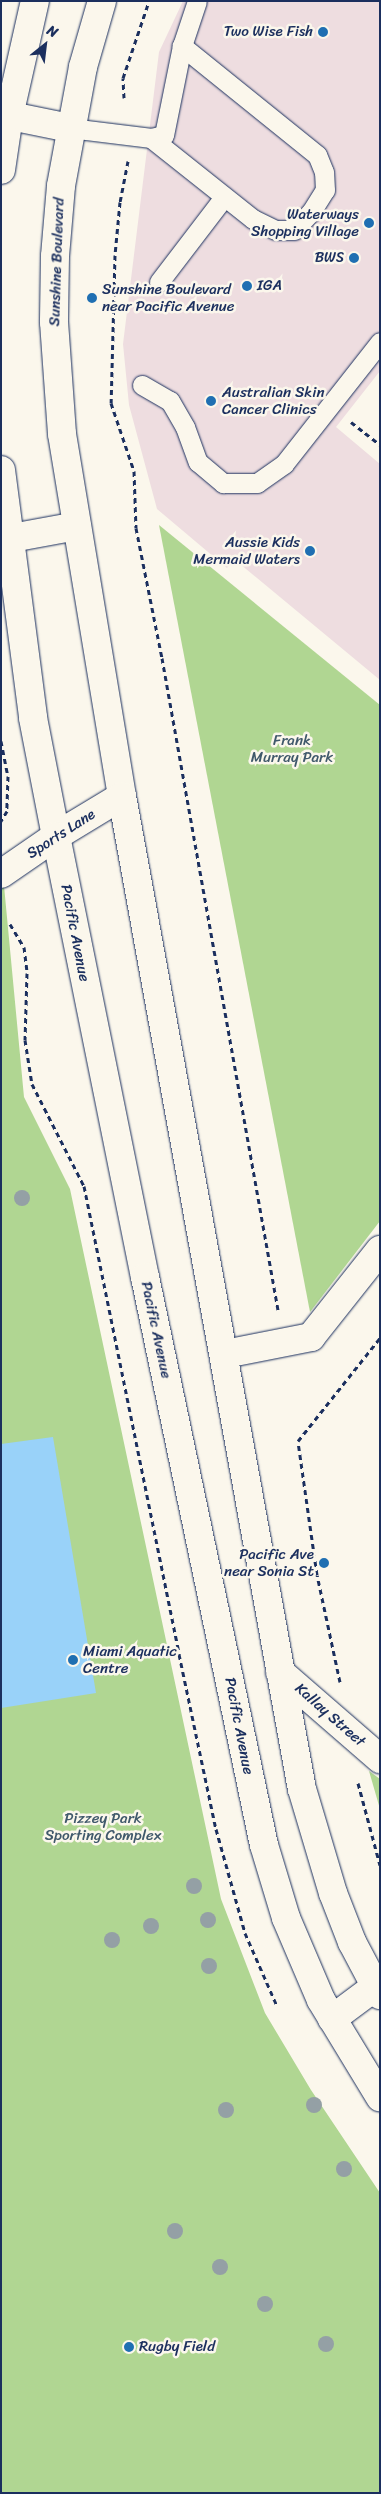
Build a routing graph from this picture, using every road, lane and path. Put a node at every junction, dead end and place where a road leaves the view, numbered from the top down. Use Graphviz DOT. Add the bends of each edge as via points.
graph roads {
  1 [pos="35,1"];
  2 [pos="102,1"];
  3 [pos="150,1"];
  4 [pos="198,1"];
  5 [pos="182,46"];
  6 [pos="124,98"];
  7 [pos="5,115"];
  8 [pos="70,128"];
  9 [pos="158,136"];
  10 [pos="128,157"];
  11 [pos="1,170"];
  12 [pos="224,197"];
  13 [pos="159,282"];
  14 [pos="380,342"];
  15 [pos="142,385"];
  16 [pos="330,405"];
  17 [pos="380,445"];
  18 [pos="1,470"];
  19 [pos="77,526"];
  20 [pos="5,539"];
  21 [pos="1,741"];
  22 [pos="122,796"];
  23 [pos="1,821"];
  24 [pos="56,836"];
  25 [pos="1,874"];
  26 [pos="10,924"];
  27 [pos="380,1250"];
  28 [pos="278,1310"];
  29 [pos="380,1338"];
  30 [pos="225,1354"];
  31 [pos="280,1672"];
  32 [pos="342,1691"];
  33 [pos="380,1760"];
  34 [pos="357,1776"];
  35 [pos="380,1865"];
  36 [pos="377,1991"];
  37 [pos="276,2006"];
  38 [pos="332,2019"];
  39 [pos="380,2097"];
  1 -- 7 [label="main road"];
  2 -- 8 [label="main road, Sunshine Boulevard" via="86,54"];
  3 -- 6 [label="path" via="123,78"];
  4 -- 5 [label="lane"];
  5 -- 9 [label="lane"];
  5 -- 12 [label="lane" via="317,156 324,172 325,190 294,230 276,230 253,219"];
  7 -- 8 [label="main road"];
  7 -- 11 [label="main road"];
  8 -- 9 [label="lane"];
  8 -- 19 [label="main road, Sunshine Boulevard" via="60,186 54,322 57,391"];
  9 -- 12 [label="lane"];
  10 -- 28 [label="path" via="115,255 111,403 134,471 136,528"];
  12 -- 13 [label="lane"];
  14 -- 16 [label="lane"];
  15 -- 16 [label="lane" via="170,400 185,427 198,462 223,483 257,482 284,464"];
  16 -- 17 [label="path"];
  18 -- 20 [label="main road"];
  19 -- 20 [label="main road"];
  19 -- 22 [label="main road"];
  20 -- 24 [label="main road, Pacific Avenue" via="33,718"];
  21 -- 23 [label="path" via="8,776 7,811"];
  22 -- 24 [label="main road, Sports Lane"];
  22 -- 30 [label="main road"];
  24 -- 25 [label="main road, Sports Lane"];
  24 -- 38 [label="main road, Pacific Avenue" via="264,1845 286,1918"];
  26 -- 37 [label="path" via="24,947 27,973 25,1040 32,1084 84,1186 216,1829 245,1932"];
  27 -- 30 [label="main road" via="311,1336"];
  29 -- 32 [label="path" via="298,1441 317,1574"];
  30 -- 31 [label="main road"];
  31 -- 33 [label="main road, Kallay Street"];
  31 -- 36 [label="main road" via="302,1789 316,1840 352,1942"];
  34 -- 35 [label="path"];
  36 -- 38 [label="main road"];
  38 -- 39 [label="main road, Pacific Avenue"];
}
